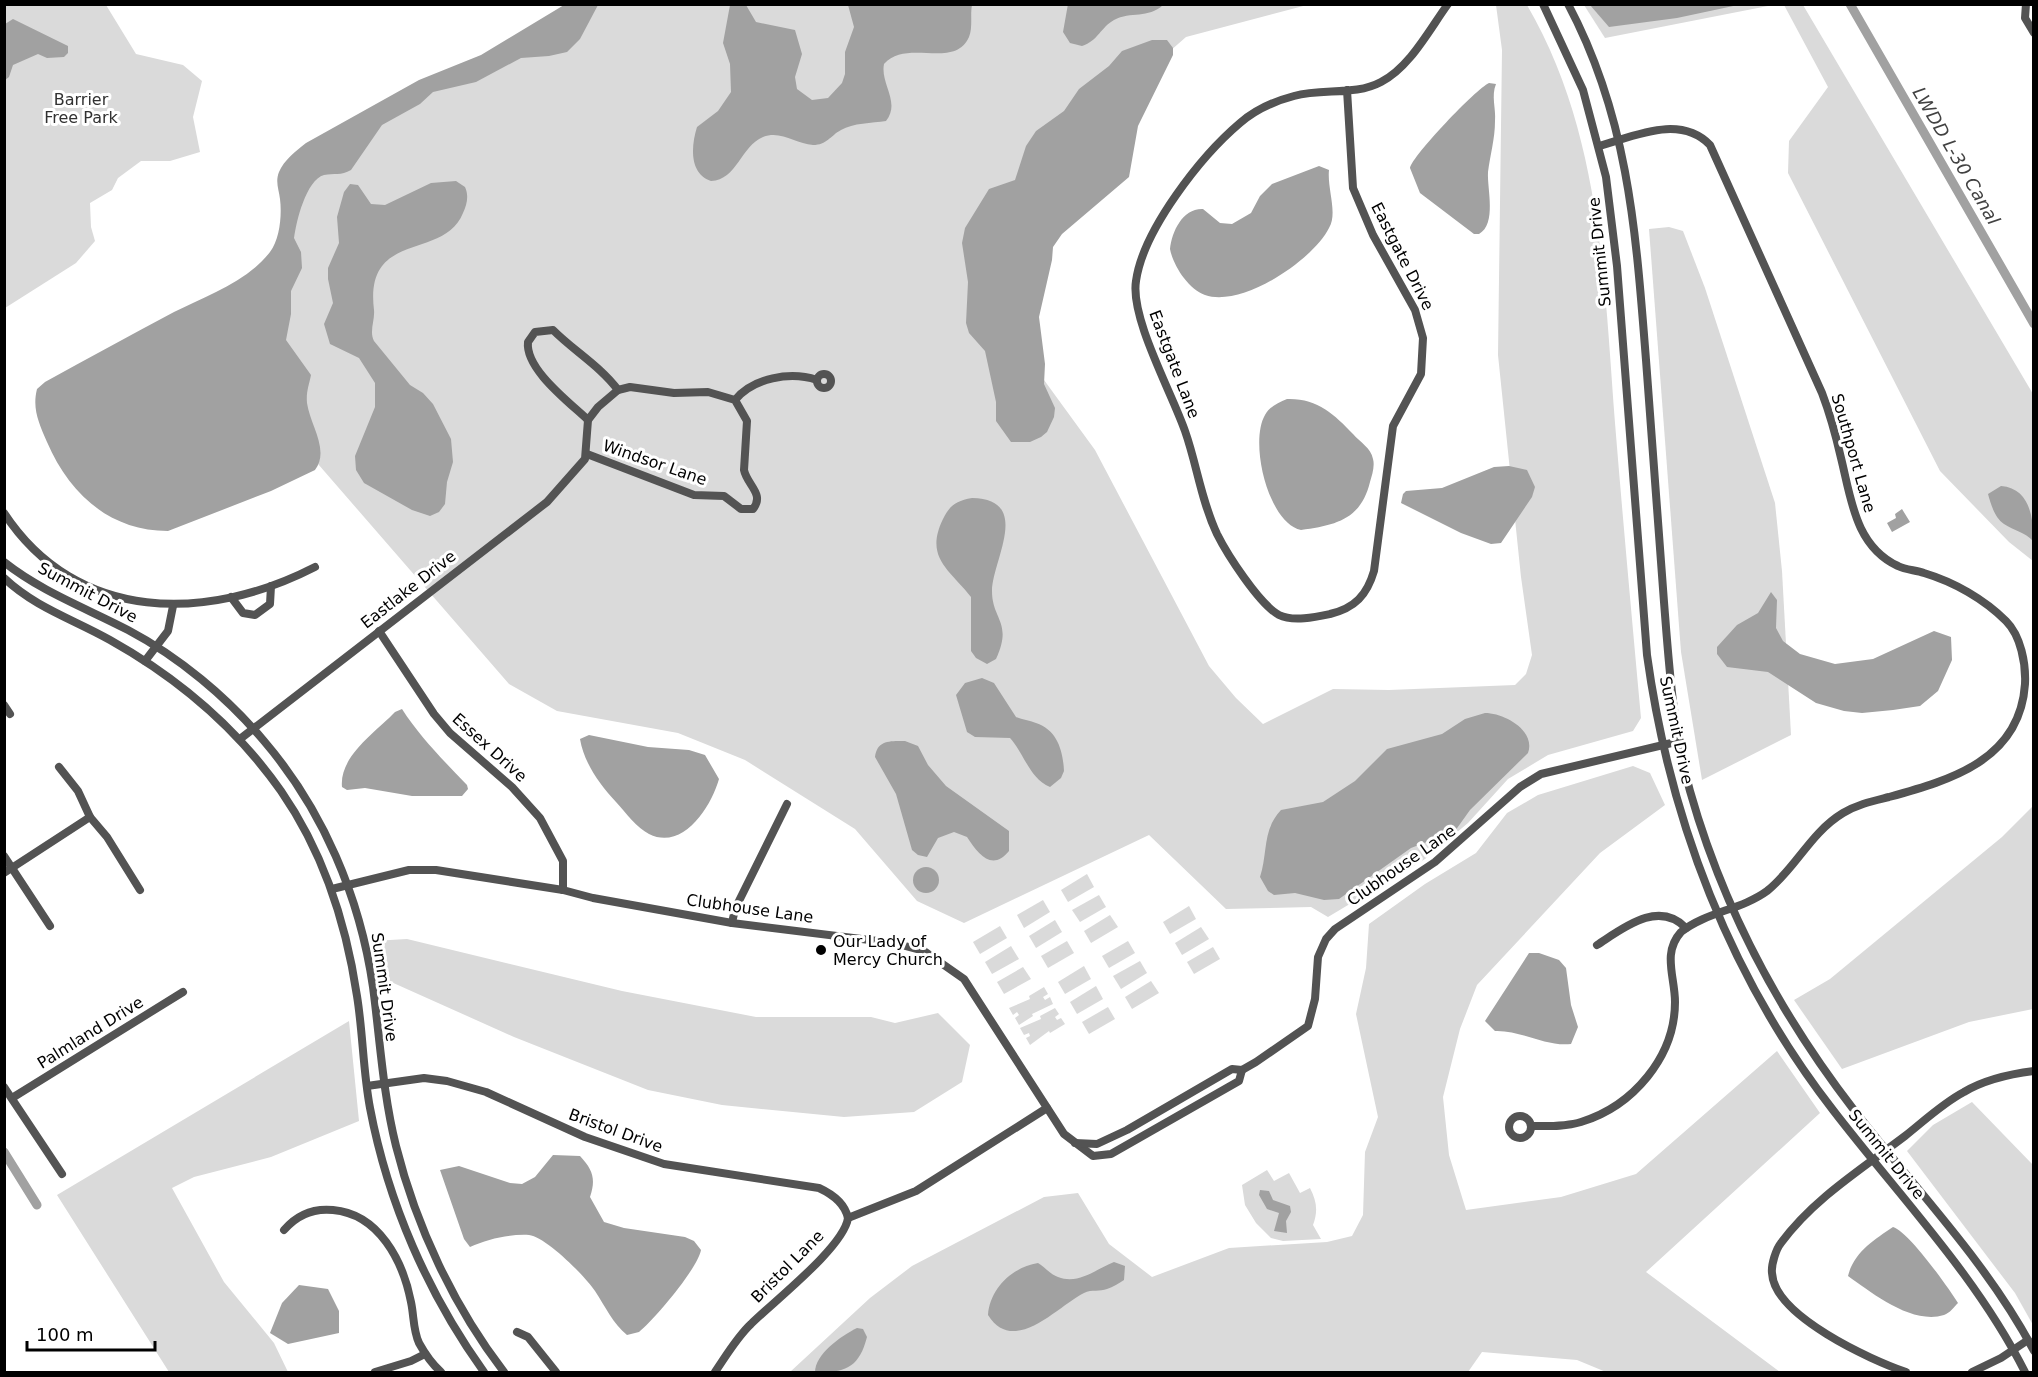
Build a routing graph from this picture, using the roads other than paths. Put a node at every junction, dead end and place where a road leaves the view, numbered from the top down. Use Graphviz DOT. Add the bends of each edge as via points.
graph roads {
  1 [pos="1448,4"];
  2 [pos="1543,4"];
  3 [pos="1568,4"];
  4 [pos="2026,5"];
  5 [pos="2034,33"];
  6 [pos="1347,90"];
  7 [pos="1620,140"];
  8 [pos="1599,146"];
  9 [pos="817,380"];
  10 [pos="618,390"];
  11 [pos="735,400"];
  12 [pos="588,420"];
  13 [pos="587,454"];
  14 [pos="1206,509"];
  15 [pos="4,513"];
  16 [pos="4,562"];
  17 [pos="315,567"];
  18 [pos="4,578"];
  19 [pos="271,586"];
  20 [pos="231,597"];
  21 [pos="173,606"];
  22 [pos="379,631"];
  23 [pos="156,648"];
  24 [pos="145,661"];
  25 [pos="4,705"];
  26 [pos="10,714"];
  27 [pos="252,728"];
  28 [pos="240,739"];
  29 [pos="1680,741"];
  30 [pos="1664,744"];
  31 [pos="59,767"];
  32 [pos="787,804"];
  33 [pos="90,817"];
  34 [pos="4,856"];
  35 [pos="8,871"];
  36 [pos="348,885"];
  37 [pos="332,889"];
  38 [pos="140,890"];
  39 [pos="563,890"];
  40 [pos="1732,908"];
  41 [pos="1716,914"];
  42 [pos="732,923"];
  43 [pos="50,926"];
  44 [pos="1686,928"];
  45 [pos="1597,945"];
  46 [pos="183,992"];
  47 [pos="1242,1070"];
  48 [pos="2034,1071"];
  49 [pos="383,1084"];
  50 [pos="367,1086"];
  51 [pos="4,1087"];
  52 [pos="12,1098"];
  53 [pos="1047,1108"];
  54 [pos="1531,1126"];
  55 [pos="1072,1142"];
  56 [pos="1886,1150"];
  57 [pos="1873,1160"];
  58 [pos="62,1174"];
  59 [pos="848,1218"];
  60 [pos="284,1230"];
  61 [pos="517,1332"];
  62 [pos="2028,1340"];
  63 [pos="2013,1349"];
  64 [pos="2034,1351"];
  65 [pos="425,1354"];
  66 [pos="375,1372"];
  67 [pos="441,1372"];
  68 [pos="484,1372"];
  69 [pos="504,1372"];
  70 [pos="556,1372"];
  71 [pos="715,1372"];
  72 [pos="1906,1372"];
  73 [pos="1972,1372"];
  74 [pos="2025,1372"];
  1 -- 6 [label="street" via="1393,75 1371,86"];
  2 -- 8 [label="street, Summit Drive" via="1583,90"];
  3 -- 7 [label="street, Summit Drive" via="1609,98"];
  4 -- 5 [label="street" via="2025,18"];
  6 -- 14 [label="street, Eastgate Lane" via="1293,96 1241,122 1162,215 1143,254 1134,298 1186,432"];
  6 -- 14 [label="street, Eastgate Drive" via="1353,188 1373,235 1415,310 1423,338 1421,374 1393,426 1374,571 1368,588 1358,602 1337,612 1300,618 1278,615 1239,571"];
  7 -- 8 [label="street, Southport Lane"];
  7 -- 29 [label="street, Summit Drive" via="1636,233 1669,670"];
  7 -- 40 [label="street, Southport Lane" via="1676,128 1696,133 1710,145 1822,393 1836,435 1851,508 1864,534 1895,565 1959,587 1997,612 2012,628 2025,666 2024,695 2016,722 1985,760 1922,787 1865,802 1844,813 1820,830 1778,882"];
  8 -- 30 [label="street, Summit Drive" via="1617,266 1647,655"];
  9 -- 11 [label="street" via="805,376 764,381 747,388"];
  10 -- 11 [label="street" via="630,387 674,393 708,392"];
  10 -- 12 [label="street, Windsor Lane"];
  10 -- 12 [label="street" via="604,372 553,330 536,332 528,342 529,357 552,386"];
  11 -- 13 [label="street, Windsor Lane" via="747,421 744,470 757,492 753,509 741,509 724,496 694,495"];
  12 -- 13 [label="street, Windsor Lane"];
  13 -- 22 [label="street, Eastlake Drive" via="547,502"];
  15 -- 21 [label="street" via="28,545 67,576 129,600"];
  16 -- 23 [label="street, Summit Drive" via="45,590 130,631"];
  17 -- 19 [label="street"];
  18 -- 24 [label="street, Summit Drive" via="46,610 108,638"];
  19 -- 20 [label="street"];
  19 -- 20 [label="street" via="270,604 255,615 243,613"];
  20 -- 21 [label="street"];
  21 -- 23 [label="street" via="168,631"];
  22 -- 27 [label="street, Eastlake Drive"];
  22 -- 39 [label="street, Essex Drive" via="450,733 512,787 540,818 563,861"];
  23 -- 24 [label="street"];
  23 -- 27 [label="street, Summit Drive" via="201,680"];
  24 -- 28 [label="street, Summit Drive" via="175,680"];
  25 -- 26 [label="street"];
  27 -- 28 [label="street, Eastlake Drive"];
  27 -- 36 [label="street, Summit Drive" via="317,817"];
  28 -- 37 [label="street, Summit Drive" via="291,807"];
  29 -- 30 [label="street, Clubhouse Lane"];
  29 -- 40 [label="street, Summit Drive" via="1689,789"];
  30 -- 41 [label="street, Summit Drive" via="1683,824"];
  30 -- 47 [label="street, Clubhouse Lane" via="1541,774 1502,802 1435,862 1335,929 1318,957 1315,999 1308,1026"];
  31 -- 33 [label="street" via="78,791"];
  32 -- 42 [label="street" via="735,909"];
  33 -- 35 [label="street"];
  33 -- 38 [label="street"];
  34 -- 35 [label="street"];
  35 -- 43 [label="street"];
  36 -- 37 [label="street, Clubhouse Lane"];
  36 -- 39 [label="street, Clubhouse Lane" via="423,869"];
  36 -- 49 [label="street, Summit Drive" via="369,963"];
  37 -- 50 [label="street, Summit Drive" via="353,970"];
  39 -- 42 [label="street, Clubhouse Lane"];
  40 -- 41 [label="street, Southport Lane"];
  40 -- 56 [label="street, Summit Drive" via="1773,991 1806,1045"];
  41 -- 44 [label="street, Southport Lane"];
  41 -- 57 [label="street, Summit Drive" via="1782,1039"];
  42 -- 53 [label="street, Clubhouse Lane" via="894,943 940,960 964,979 978,997"];
  44 -- 45 [label="street" via="1680,922 1648,916 1638,918"];
  44 -- 54 [label="street" via="1671,948 1674,1016 1667,1045 1652,1072 1625,1098 1594,1118 1575,1124"];
  46 -- 52 [label="street, Palmland Drive"];
  47 -- 55 [label="street, Clubhouse Lane" via="1232,1069 1097,1144"];
  47 -- 55 [label="street, Clubhouse Lane" via="1239,1081 1111,1154 1093,1156"];
  48 -- 56 [label="street" via="1963,1092"];
  49 -- 50 [label="street, Bristol Drive"];
  49 -- 59 [label="street, Bristol Drive" via="424,1078 471,1086 585,1137 664,1164 819,1188 835,1198"];
  49 -- 69 [label="street, Summit Drive" via="396,1149 430,1245 464,1311"];
  50 -- 68 [label="street, Summit Drive" via="384,1163 411,1243 451,1325"];
  51 -- 52 [label="street"];
  52 -- 58 [label="street"];
  53 -- 55 [label="street, Clubhouse Lane"];
  53 -- 59 [label="street" via="916,1191"];
  56 -- 57 [label="street"];
  56 -- 62 [label="street, Summit Drive" via="1993,1284"];
  57 -- 63 [label="street, Summit Drive" via="1979,1294"];
  57 -- 72 [label="street" via="1823,1198 1796,1225 1779,1245 1772,1276 1780,1295 1809,1322 1878,1363"];
  59 -- 71 [label="street, Bristol Lane" via="844,1230 817,1262 748,1325"];
  60 -- 65 [label="street" via="292,1220 326,1210 345,1212 371,1225 384,1239 403,1273 415,1329"];
  61 -- 70 [label="street" via="528,1337"];
  62 -- 63 [label="street"];
  62 -- 64 [label="street, Summit Drive"];
  63 -- 73 [label="street"];
  63 -- 74 [label="street, Summit Drive"];
  65 -- 66 [label="street"];
  65 -- 67 [label="street"];
}
